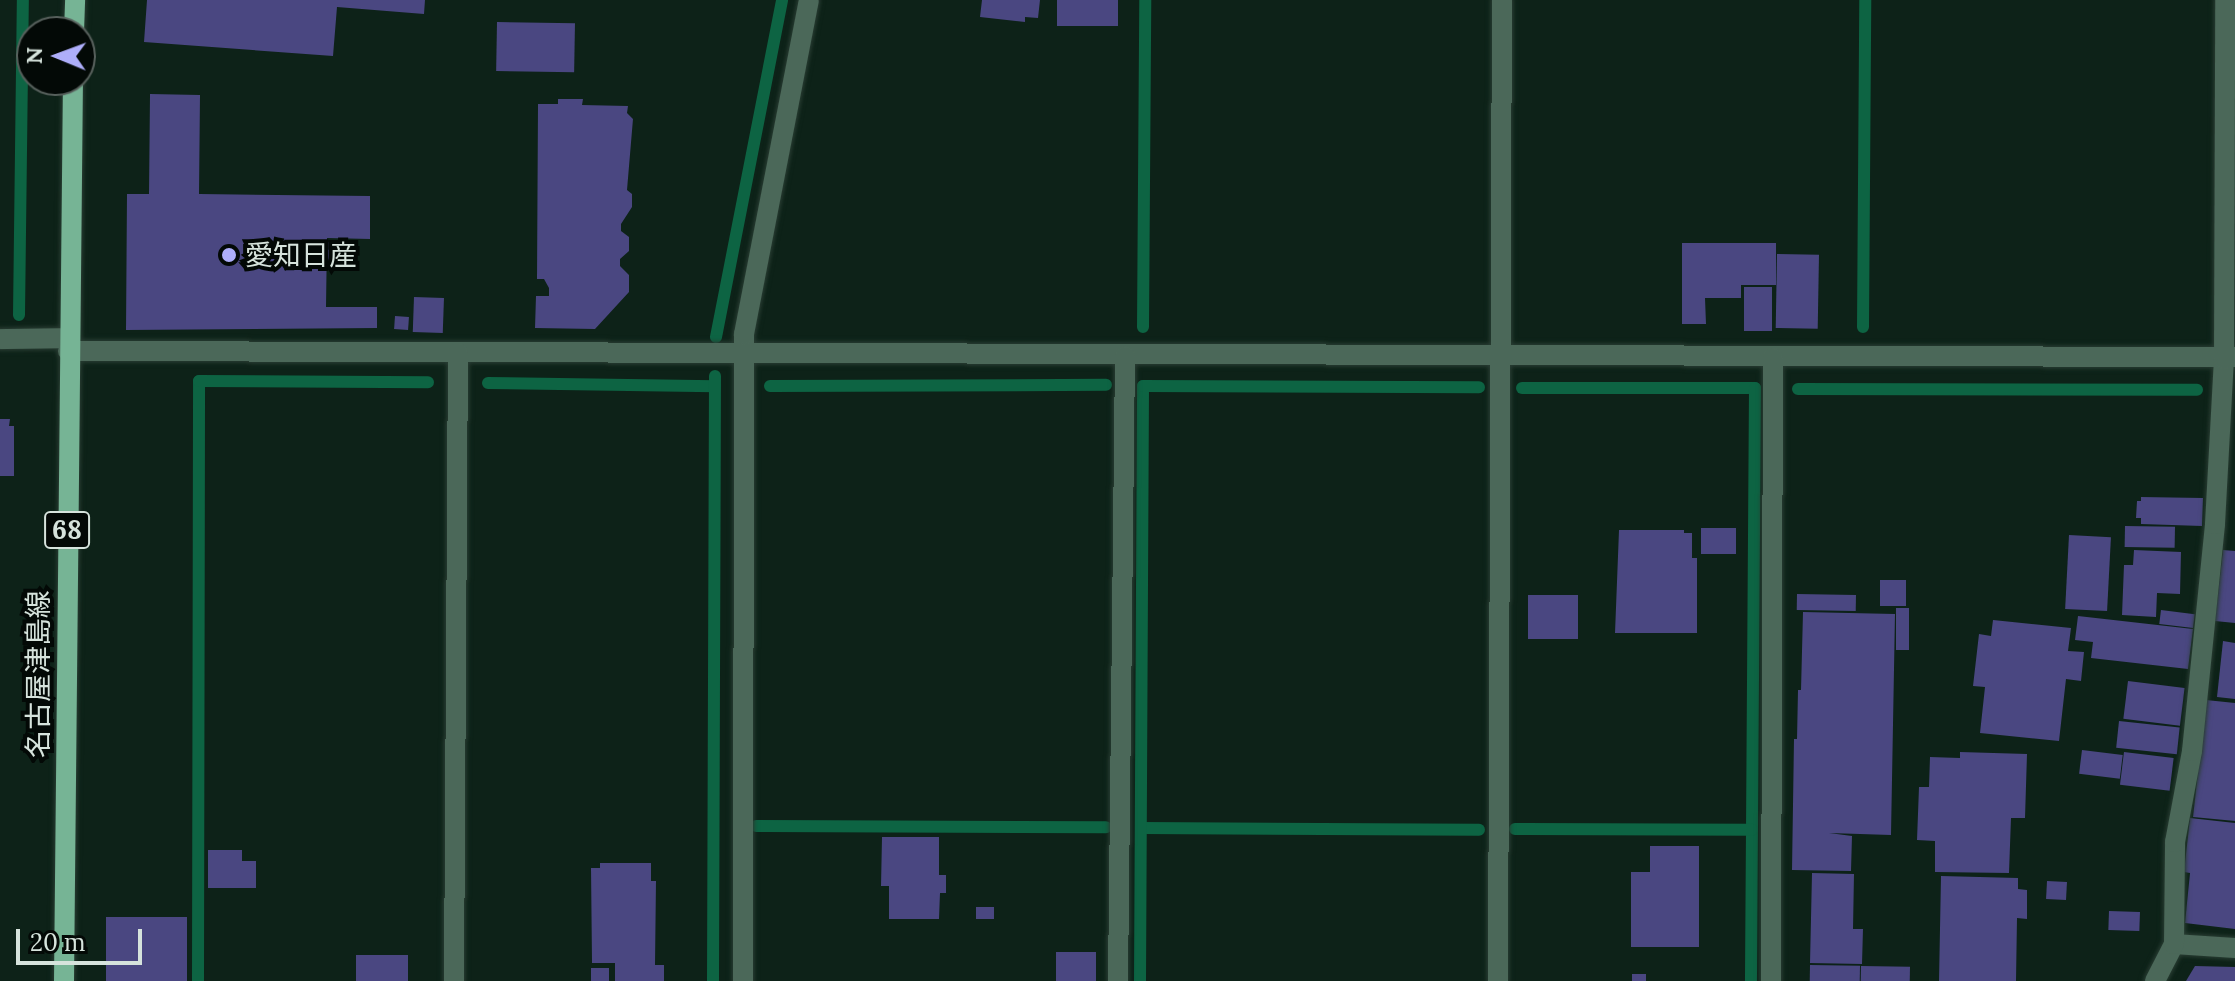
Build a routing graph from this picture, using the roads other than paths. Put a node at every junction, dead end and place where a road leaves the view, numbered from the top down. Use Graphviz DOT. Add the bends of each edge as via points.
graph roads {
  1 [pos="809,0"];
  2 [pos="1502,0"];
  3 [pos="2225,0"];
  4 [pos="73,96"];
  5 [pos="0,339"];
  6 [pos="68,345"];
  7 [pos="458,353"];
  8 [pos="745,354"];
  9 [pos="1125,356"];
  10 [pos="1502,358"];
  11 [pos="1773,358"];
  12 [pos="2230,358"];
  13 [pos="2174,944"];
  14 [pos="2235,948"];
  15 [pos="64,981"];
  16 [pos="454,981"];
  17 [pos="743,981"];
  18 [pos="1118,981"];
  19 [pos="1498,981"];
  20 [pos="1771,981"];
  21 [pos="2155,981"];
  1 -- 8 [label="street" via="744,334"];
  2 -- 10 [label="street"];
  3 -- 12 [label="street"];
  4 -- 6 [label="main road, 名古屋津島線 / 68"];
  5 -- 6 [label="street"];
  6 -- 7 [label="street"];
  6 -- 15 [label="main road, 名古屋津島線 / 68"];
  7 -- 8 [label="street"];
  7 -- 16 [label="street"];
  8 -- 9 [label="street"];
  8 -- 17 [label="street"];
  9 -- 10 [label="street"];
  9 -- 18 [label="street"];
  10 -- 11 [label="street"];
  10 -- 19 [label="street"];
  11 -- 12 [label="street"];
  11 -- 20 [label="street"];
  12 -- 13 [label="street" via="2192,751 2175,842"];
  13 -- 14 [label="street"];
  13 -- 21 [label="street"];
}
